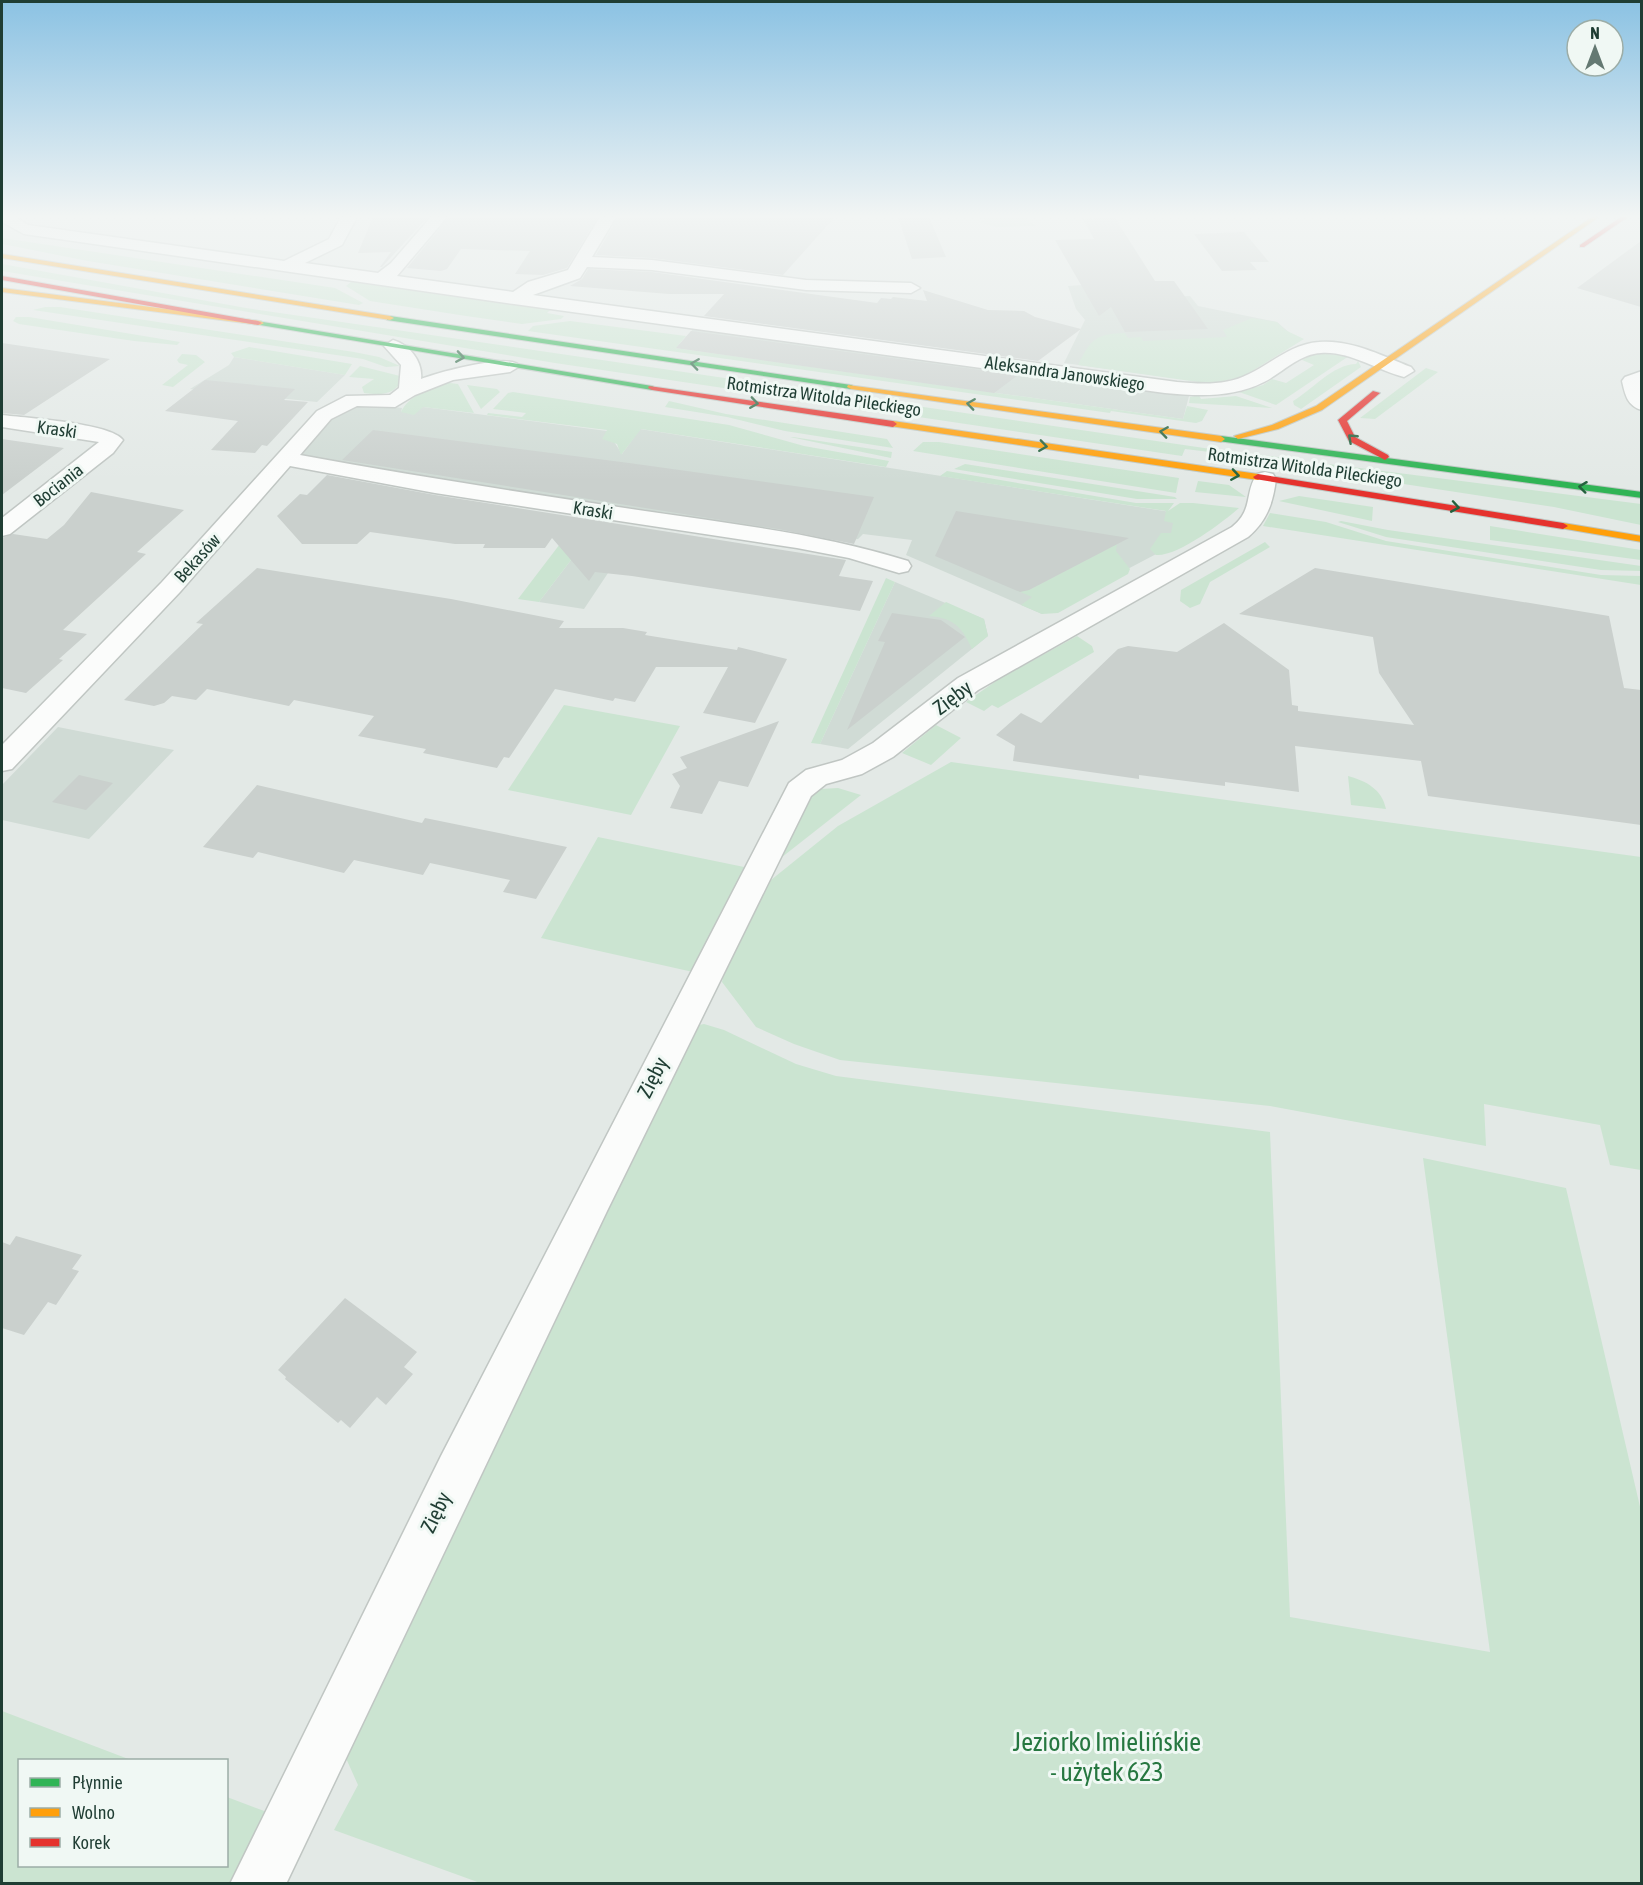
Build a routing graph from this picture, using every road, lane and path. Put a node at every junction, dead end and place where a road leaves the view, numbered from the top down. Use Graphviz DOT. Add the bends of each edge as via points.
graph roads {
  1 [pos="118,305"];
  2 [pos="155,305"];
  3 [pos="308,305"];
  4 [pos="559,305"];
  5 [pos="1468,305"];
  6 [pos="710,307"];
  7 [pos="258,323"];
  8 [pos="696,323"];
  9 [pos="393,346"];
  10 [pos="1383,363"];
  11 [pos="510,366"];
  12 [pos="1408,368"];
  13 [pos="1641,377"];
  14 [pos="408,391"];
  15 [pos="1641,404"];
  16 [pos="1310,414"];
  17 [pos="2,421"];
  18 [pos="112,440"];
  19 [pos="1222,440"];
  20 [pos="1293,450"];
  21 [pos="285,459"];
  22 [pos="1404,464"];
  23 [pos="1315,466"];
  24 [pos="1333,475"];
  25 [pos="1265,480"];
  26 [pos="1641,495"];
  27 [pos="1398,498"];
  28 [pos="2,529"];
  29 [pos="1641,539"];
  30 [pos="899,566"];
  31 [pos="2,762"];
  32 [pos="256,1884"];
  1 -- 7 [label="main road, Rotmistrza Witolda Pileckiego"];
  2 -- 7 [label="main road"];
  19 -- 3 [label="main road, Rotmistrza Witolda Pileckiego, one-way"];
  4 -- 8 [label="street, Aleksandra Janowskiego"];
  5 -- 10 [label="main road"];
  6 -- 8 [label="street"];
  7 -- 9 [label="main road, Rotmistrza Witolda Pileckiego"];
  8 -- 10 [label="street, Aleksandra Janowskiego" via="1204,390 1246,383 1311,349 1346,350"];
  9 -- 11 [label="main road, Rotmistrza Witolda Pileckiego, one-way"];
  9 -- 14 [label="street" via="412,365"];
  10 -- 12 [label="street, Aleksandra Janowskiego"];
  10 -- 16 [label="main road"];
  11 -- 14 [label="street, Bekasów" via="455,373"];
  11 -- 25 [label="main road, Rotmistrza Witolda Pileckiego, one-way"];
  22 -- 12 [label="main road, one-way" via="1356,442 1345,431 1342,420"];
  13 -- 15 [label="street" via="1632,381"];
  14 -- 21 [label="street, Bekasów" via="395,401 353,400 333,408"];
  16 -- 19 [label="main road" via="1275,428"];
  16 -- 20 [label="main road" via="1290,435"];
  17 -- 18 [label="street, Kraski" via="101,435"];
  18 -- 28 [label="street, Bociania"];
  19 -- 20 [label="main road, Rotmistrza Witolda Pileckiego"];
  20 -- 22 [label="main road, Rotmistrza Witolda Pileckiego"];
  20 -- 23 [label="main road"];
  21 -- 30 [label="street, Kraski" via="815,544"];
  21 -- 31 [label="street, Bekasów" via="171,587"];
  26 -- 22 [label="main road, Rotmistrza Witolda Pileckiego, one-way"];
  24 -- 27 [label="main road"];
  25 -- 27 [label="main road, Rotmistrza Witolda Pileckiego"];
  25 -- 32 [label="street, Zięby" via="1261,509 1240,532 968,684 883,750 852,767 816,777 799,790 432,1518"];
  27 -- 29 [label="main road, Rotmistrza Witolda Pileckiego, one-way"];
}
